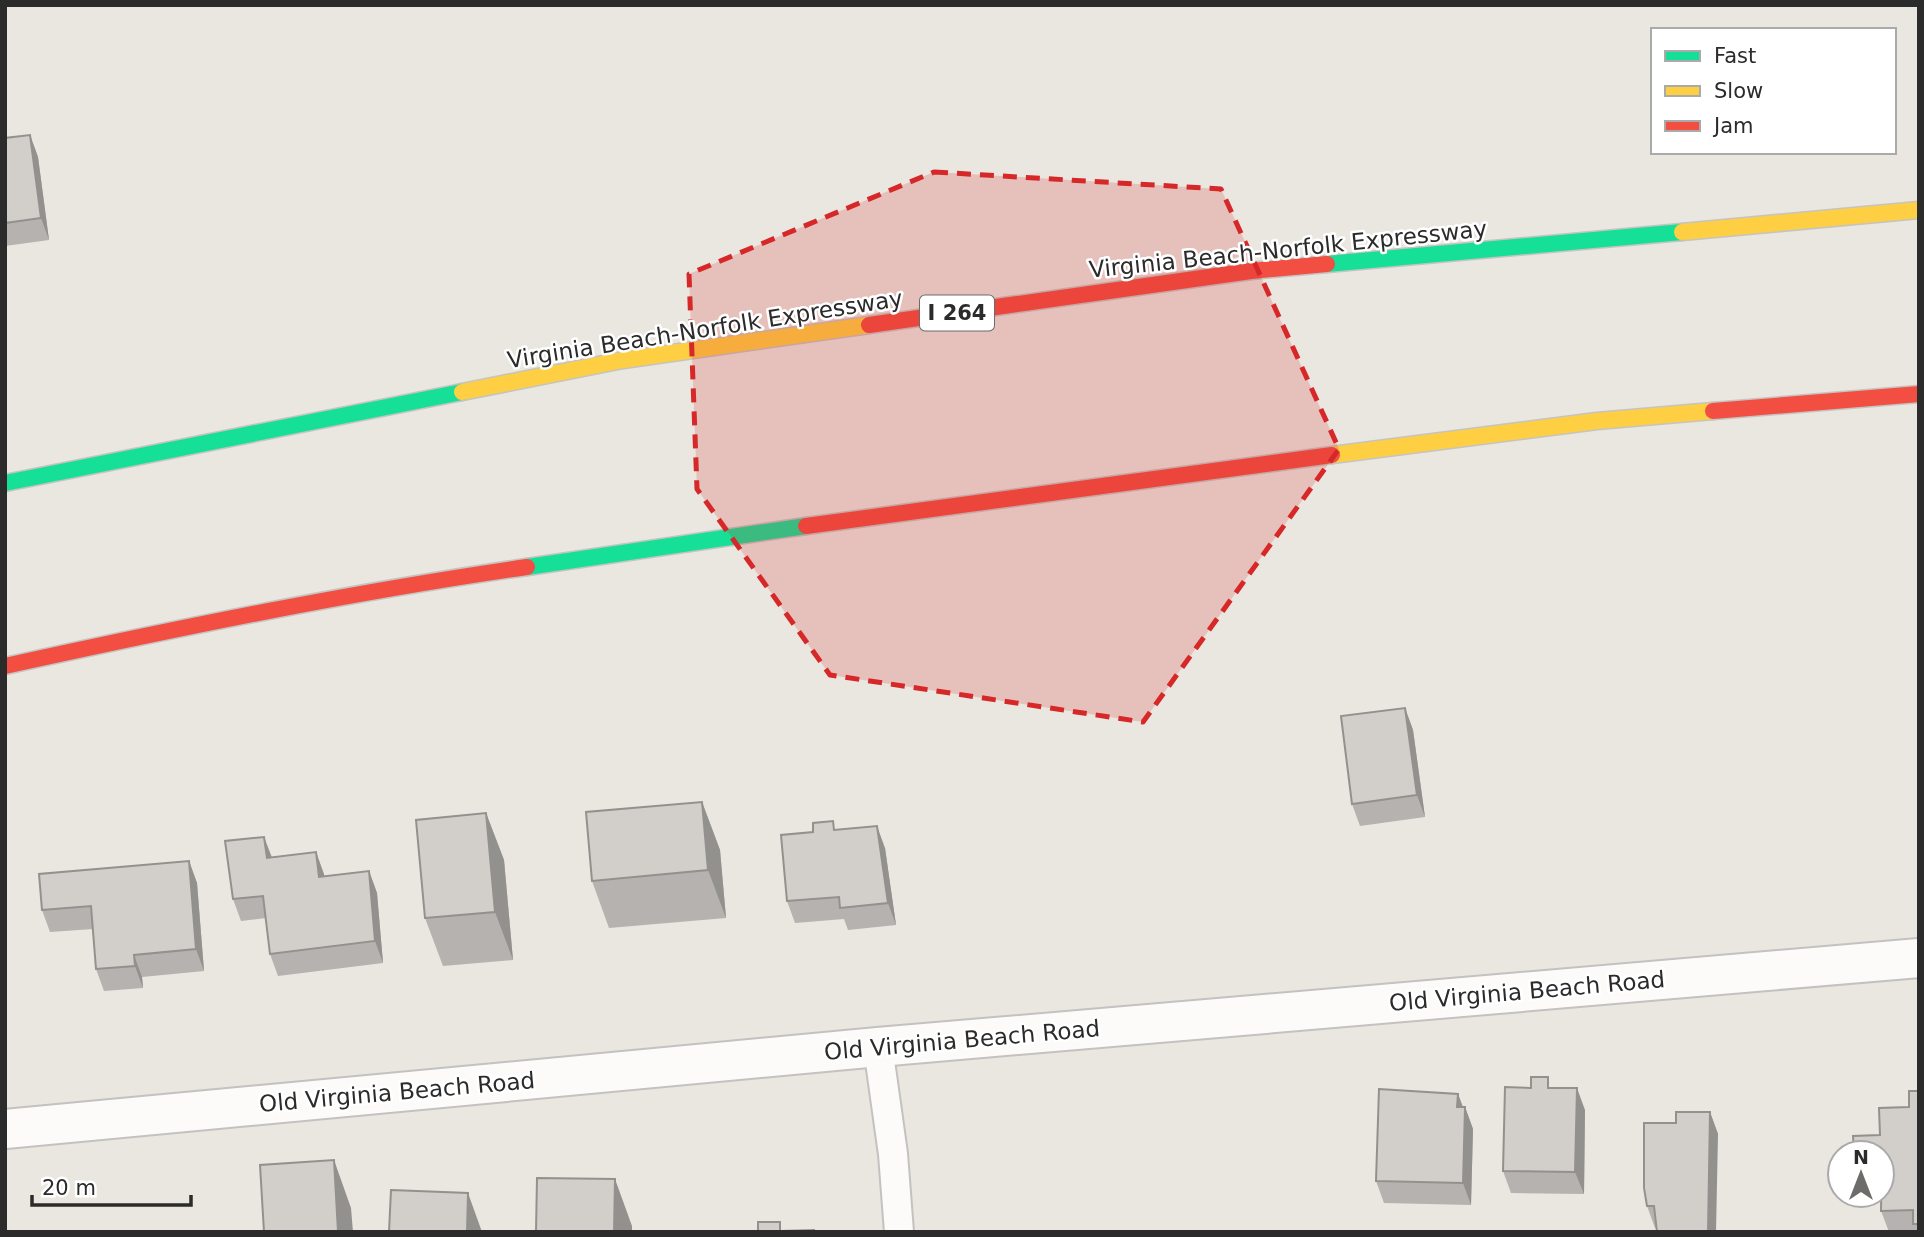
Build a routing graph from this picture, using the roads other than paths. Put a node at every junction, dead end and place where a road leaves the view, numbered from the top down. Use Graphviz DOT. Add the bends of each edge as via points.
graph roads {
  1 [pos="1919,210"];
  2 [pos="1919,394"];
  3 [pos="5,483"];
  4 [pos="5,666"];
  5 [pos="1919,958"];
  6 [pos="878,1047"];
  7 [pos="5,1129"];
  8 [pos="899,1232"];
  1 -- 3 [label="highway, Virginia Beach-Norfolk Expressway / I 264" via="1251,271 664,354"];
  2 -- 4 [label="highway" via="1597,421 995,498 450,578"];
  5 -- 6 [label="street, Old Virginia Beach Road"];
  6 -- 7 [label="street, Old Virginia Beach Road"];
  6 -- 8 [label="lane"];
}
